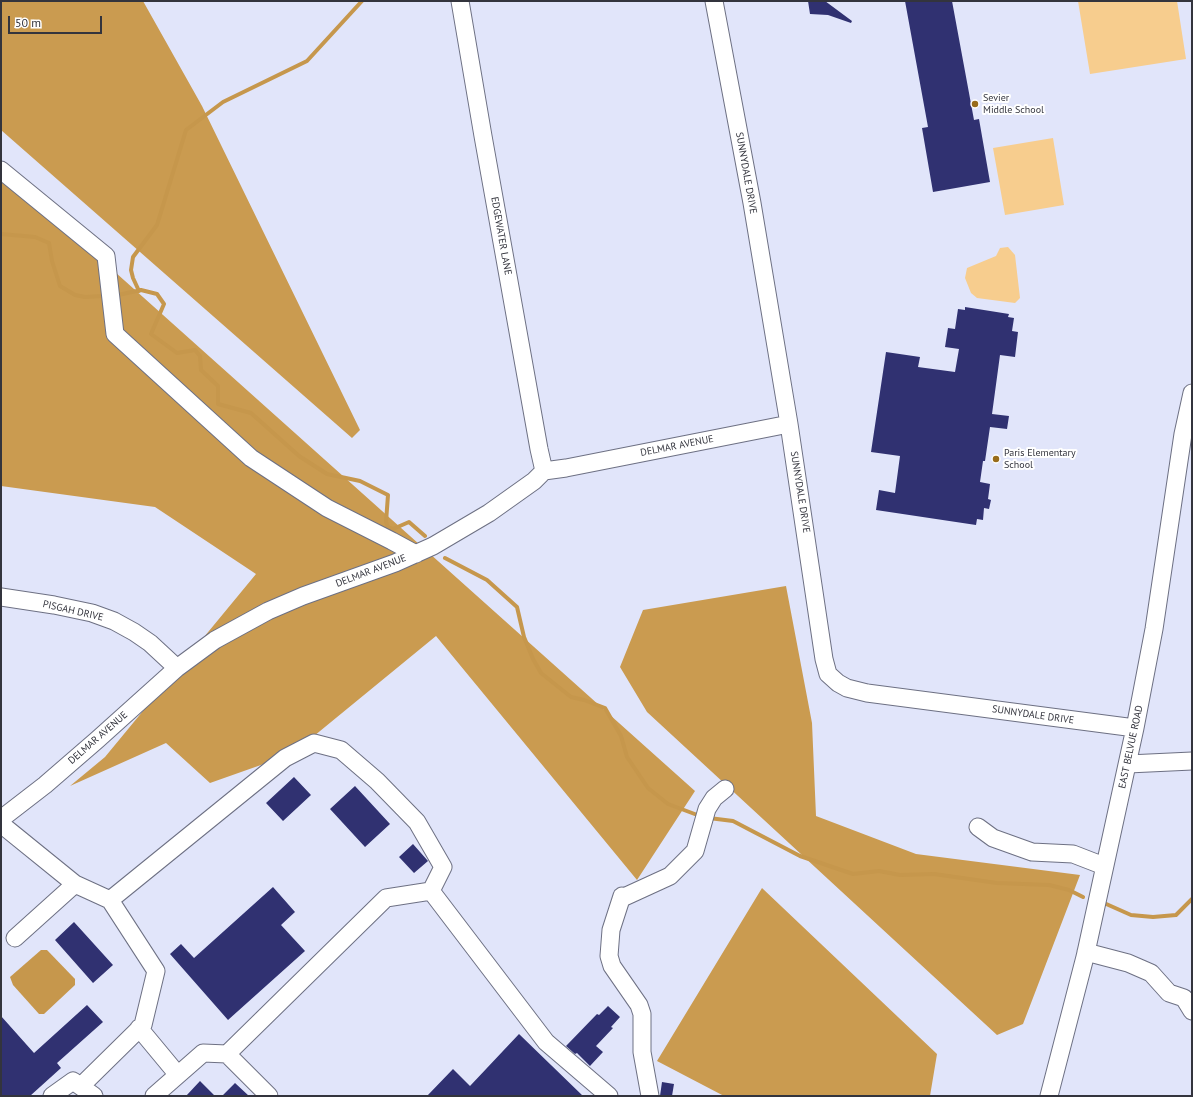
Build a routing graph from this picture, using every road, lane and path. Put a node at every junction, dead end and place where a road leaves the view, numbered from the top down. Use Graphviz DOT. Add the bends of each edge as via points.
graph roads {
  1 [pos="460,1"];
  2 [pos="714,1"];
  3 [pos="1,170"];
  4 [pos="1192,393"];
  5 [pos="789,424"];
  6 [pos="544,472"];
  7 [pos="416,554"];
  8 [pos="1,597"];
  9 [pos="177,668"];
  10 [pos="1135,728"];
  11 [pos="1192,761"];
  12 [pos="1128,764"];
  13 [pos="725,790"];
  14 [pos="1,819"];
  15 [pos="1,824"];
  16 [pos="978,827"];
  17 [pos="1104,866"];
  18 [pos="75,884"];
  19 [pos="431,891"];
  20 [pos="110,900"];
  21 [pos="14,938"];
  22 [pos="1086,952"];
  23 [pos="1192,1012"];
  24 [pos="139,1028"];
  25 [pos="227,1054"];
  26 [pos="178,1074"];
  27 [pos="87,1091"];
  28 [pos="52,1096"];
  29 [pos="154,1096"];
  30 [pos="269,1096"];
  31 [pos="609,1096"];
  32 [pos="650,1096"];
  33 [pos="1049,1096"];
  1 -- 6 [label="street, EDGEWATER LANE"];
  2 -- 5 [label="street, SUNNYDALE DRIVE" via="752,203"];
  3 -- 7 [label="street" via="106,256 115,334 251,458 327,508"];
  4 -- 10 [label="street, EAST BELVUE ROAD" via="1183,434 1154,629"];
  5 -- 6 [label="street, DELMAR AVENUE"];
  5 -- 10 [label="street, SUNNYDALE DRIVE" via="824,659 826,669 832,678 847,688 867,693"];
  6 -- 7 [label="street, DELMAR AVENUE" via="489,513"];
  7 -- 9 [label="street, DELMAR AVENUE" via="268,611 215,640"];
  8 -- 9 [label="street, PISGAH DRIVE" via="54,605 114,621 150,643"];
  9 -- 14 [label="street, DELMAR AVENUE" via="98,740"];
  10 -- 12 [label="street, EAST BELVUE ROAD"];
  11 -- 12 [label="street"];
  12 -- 17 [label="street, EAST BELVUE ROAD"];
  13 -- 32 [label="street" via="714,798 707,809 695,851 670,876 622,897 611,930 609,956 612,966 639,1005 642,1014 642,1052"];
  15 -- 18 [label="street"];
  16 -- 17 [label="street" via="993,838 1032,852 1073,854"];
  17 -- 22 [label="street, EAST BELVUE ROAD"];
  18 -- 20 [label="street"];
  18 -- 21 [label="street"];
  19 -- 20 [label="street" via="444,867 416,822 341,750 314,744 285,758"];
  19 -- 25 [label="street" via="386,898"];
  19 -- 31 [label="street" via="546,1042"];
  20 -- 24 [label="street" via="156,971 143,1025"];
  22 -- 23 [label="street" via="1128,963 1151,973 1169,993 1184,998"];
  22 -- 33 [label="street, EAST BELVUE ROAD"];
  24 -- 26 [label="street"];
  24 -- 27 [label="street"];
  25 -- 26 [label="street" via="202,1053"];
  25 -- 30 [label="street"];
  26 -- 29 [label="street"];
  27 -- 28 [label="street" via="73,1080"];
}
